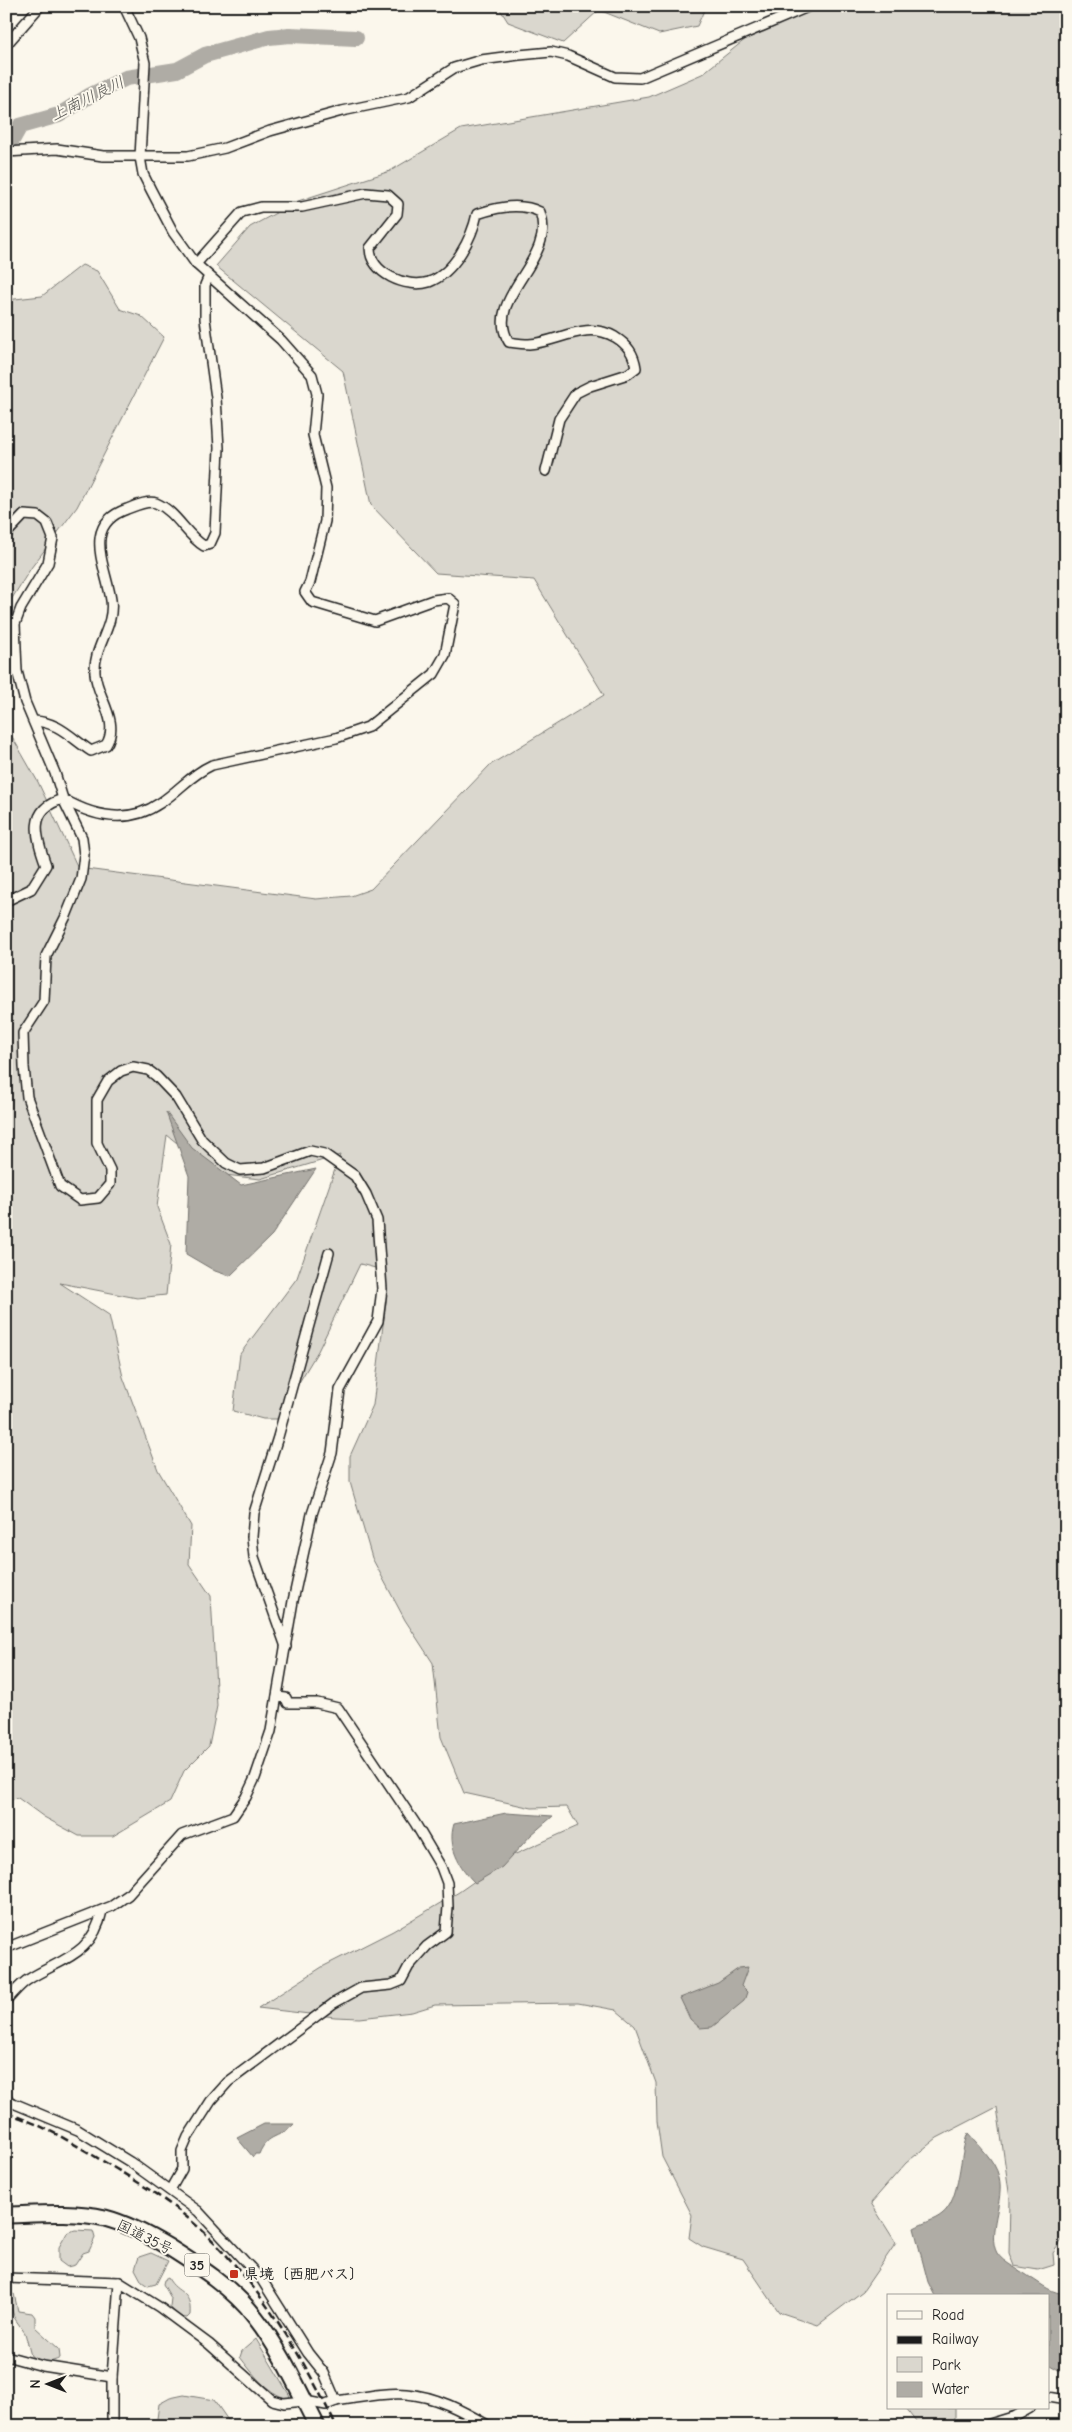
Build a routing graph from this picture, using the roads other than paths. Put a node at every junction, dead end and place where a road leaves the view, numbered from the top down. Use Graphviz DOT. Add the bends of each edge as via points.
graph roads {
  1 [pos="40,6"];
  2 [pos="124,6"];
  3 [pos="810,6"];
  4 [pos="6,45"];
  5 [pos="6,152"];
  6 [pos="140,157"];
  7 [pos="196,264"];
  8 [pos="209,276"];
  9 [pos="546,471"];
  10 [pos="6,534"];
  11 [pos="34,721"];
  12 [pos="63,798"];
  13 [pos="6,901"];
  14 [pos="328,1253"];
  15 [pos="286,1647"];
  16 [pos="277,1697"];
  17 [pos="102,1911"];
  18 [pos="6,1948"];
  19 [pos="6,2001"];
  20 [pos="6,2100"];
  21 [pos="170,2190"];
  22 [pos="6,2215"];
  23 [pos="6,2278"];
  24 [pos="119,2282"];
  25 [pos="6,2356"];
  26 [pos="112,2377"];
  27 [pos="1050,2397"];
  28 [pos="1066,2400"];
  29 [pos="336,2401"];
  30 [pos="305,2402"];
  31 [pos="1026,2410"];
  32 [pos="112,2426"];
  33 [pos="317,2426"];
  34 [pos="489,2426"];
  35 [pos="983,2426"];
  1 -- 4 [label="street"];
  2 -- 6 [label="street" via="139,38 145,63"];
  3 -- 6 [label="street" via="640,78 615,77 568,56 550,52 481,60 454,68 409,96 270,131 225,148 188,156"];
  5 -- 6 [label="street" via="57,149 103,156"];
  6 -- 7 [label="street" via="151,190"];
  7 -- 8 [label="street"];
  7 -- 9 [label="street" via="242,212 261,207 302,207 378,193 388,195 398,204 397,214 370,248 372,262 384,273 404,282 428,282 453,263 467,241 477,214 493,208 529,206 540,212 543,237 504,312 504,334 509,342 530,344 578,332 597,331 622,341 634,355 636,368 576,394 559,419"];
  8 -- 11 [label="street" via="204,284 204,319 216,398 219,448 215,533 210,544 204,546 168,510 155,503 140,504 111,516 100,531 100,552 111,600 110,622 95,656 95,675 109,714 109,741 106,746 91,751 60,727"];
  8 -- 12 [label="street" via="281,340 312,375 317,394 314,435 326,488 325,521 305,592 312,602 375,621 433,600 448,598 454,604 445,655 422,686 368,727 336,738 212,765 196,772 161,803 142,813 118,817 84,811"];
  10 -- 11 [label="street" via="24,514 31,514 47,523 53,538 48,563 15,624 18,671 25,702"];
  11 -- 12 [label="street"];
  12 -- 13 [label="street" via="48,803 37,820 38,840 46,865 31,889"];
  12 -- 15 [label="street" via="82,838 81,879 46,956 44,1000 23,1034 27,1097 60,1186 80,1200 98,1198 110,1184 110,1170 98,1143 98,1100 108,1081 128,1068 140,1068 156,1076 176,1097 202,1140 226,1163 240,1170 264,1168 310,1151 324,1154 355,1176 377,1220 382,1289 378,1321 340,1390 332,1453 312,1514"];
  14 -- 15 [label="street" via="254,1513 254,1557"];
  15 -- 16 [label="street"];
  16 -- 17 [label="street" via="271,1731 255,1778 233,1816 182,1835 128,1895"];
  16 -- 21 [label="street" via="286,1698 288,1703 316,1703 338,1708 441,1867 447,1883 446,1932 408,1966 401,1980 392,1985 361,1988 334,2003 228,2082 211,2101 188,2138 182,2151 182,2169"];
  17 -- 18 [label="street"];
  17 -- 19 [label="street" via="100,1923 91,1937 70,1959 27,1980"];
  20 -- 21 [label="street" via="78,2130"];
  21 -- 29 [label="street" via="198,2211 262,2280 324,2373"];
  22 -- 30 [label="highway, 国道35号 / 35" via="106,2218 138,2230 196,2264 255,2316 279,2352"];
  23 -- 24 [label="street"];
  24 -- 26 [label="street"];
  24 -- 30 [label="street" via="209,2344 272,2400"];
  25 -- 26 [label="street" via="43,2366"];
  26 -- 32 [label="street"];
  27 -- 28 [label="street"];
  29 -- 30 [label="street" via="326,2406"];
  29 -- 34 [label="street" via="386,2394 424,2396 456,2408"];
  30 -- 33 [label="highway, 国道35号 / 35"];
  31 -- 35 [label="street"];
}
